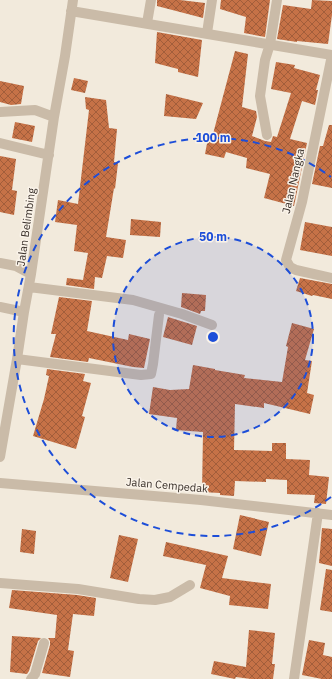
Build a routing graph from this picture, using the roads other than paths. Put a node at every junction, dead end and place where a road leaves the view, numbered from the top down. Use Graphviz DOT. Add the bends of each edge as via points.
graph roads {
  1 [pos="73,0"];
  2 [pos="151,0"];
  3 [pos="212,0"];
  4 [pos="277,0"];
  5 [pos="71,11"];
  6 [pos="147,23"];
  7 [pos="207,33"];
  8 [pos="270,44"];
  9 [pos="332,55"];
  10 [pos="0,112"];
  11 [pos="54,117"];
  12 [pos="267,135"];
  13 [pos="0,143"];
  14 [pos="49,155"];
  15 [pos="0,263"];
  16 [pos="32,274"];
  17 [pos="332,278"];
  18 [pos="29,287"];
  19 [pos="0,307"];
  20 [pos="24,312"];
  21 [pos="159,315"];
  22 [pos="212,325"];
  23 [pos="17,359"];
  24 [pos="2,433"];
  25 [pos="0,457"];
  26 [pos="0,482"];
  27 [pos="318,513"];
  28 [pos="332,515"];
  29 [pos="0,583"];
  30 [pos="190,585"];
  31 [pos="44,643"];
  32 [pos="31,679"];
  33 [pos="294,679"];
  1 -- 5 [label="street, Jalan Belimbing"];
  2 -- 6 [label="street"];
  3 -- 7 [label="street"];
  4 -- 8 [label="street"];
  5 -- 6 [label="street"];
  5 -- 11 [label="street, Jalan Belimbing"];
  6 -- 7 [label="street"];
  7 -- 8 [label="street"];
  8 -- 9 [label="street"];
  8 -- 12 [label="street" via="260,96"];
  9 -- 17 [label="street, Jalan Nangka" via="302,202 286,260 290,267 296,270"];
  10 -- 11 [label="street" via="35,110"];
  11 -- 14 [label="street, Jalan Belimbing"];
  13 -- 14 [label="street"];
  14 -- 16 [label="street, Jalan Belimbing"];
  15 -- 16 [label="street" via="16,266"];
  16 -- 18 [label="street, Jalan Belimbing"];
  18 -- 20 [label="street, Jalan Belimbing"];
  18 -- 22 [label="street" via="133,300"];
  19 -- 20 [label="street"];
  20 -- 23 [label="street, Jalan Belimbing"];
  21 -- 23 [label="street" via="151,374 140,375"];
  23 -- 24 [label="street, Jalan Belimbing"];
  24 -- 25 [label="street, Jalan Belimbing"];
  26 -- 27 [label="street, Jalan Cempedak"];
  27 -- 28 [label="street, Jalan Cempedak"];
  27 -- 33 [label="street"];
  29 -- 30 [label="street" via="155,600 170,597"];
  31 -- 32 [label="street" via="35,674"];
}
